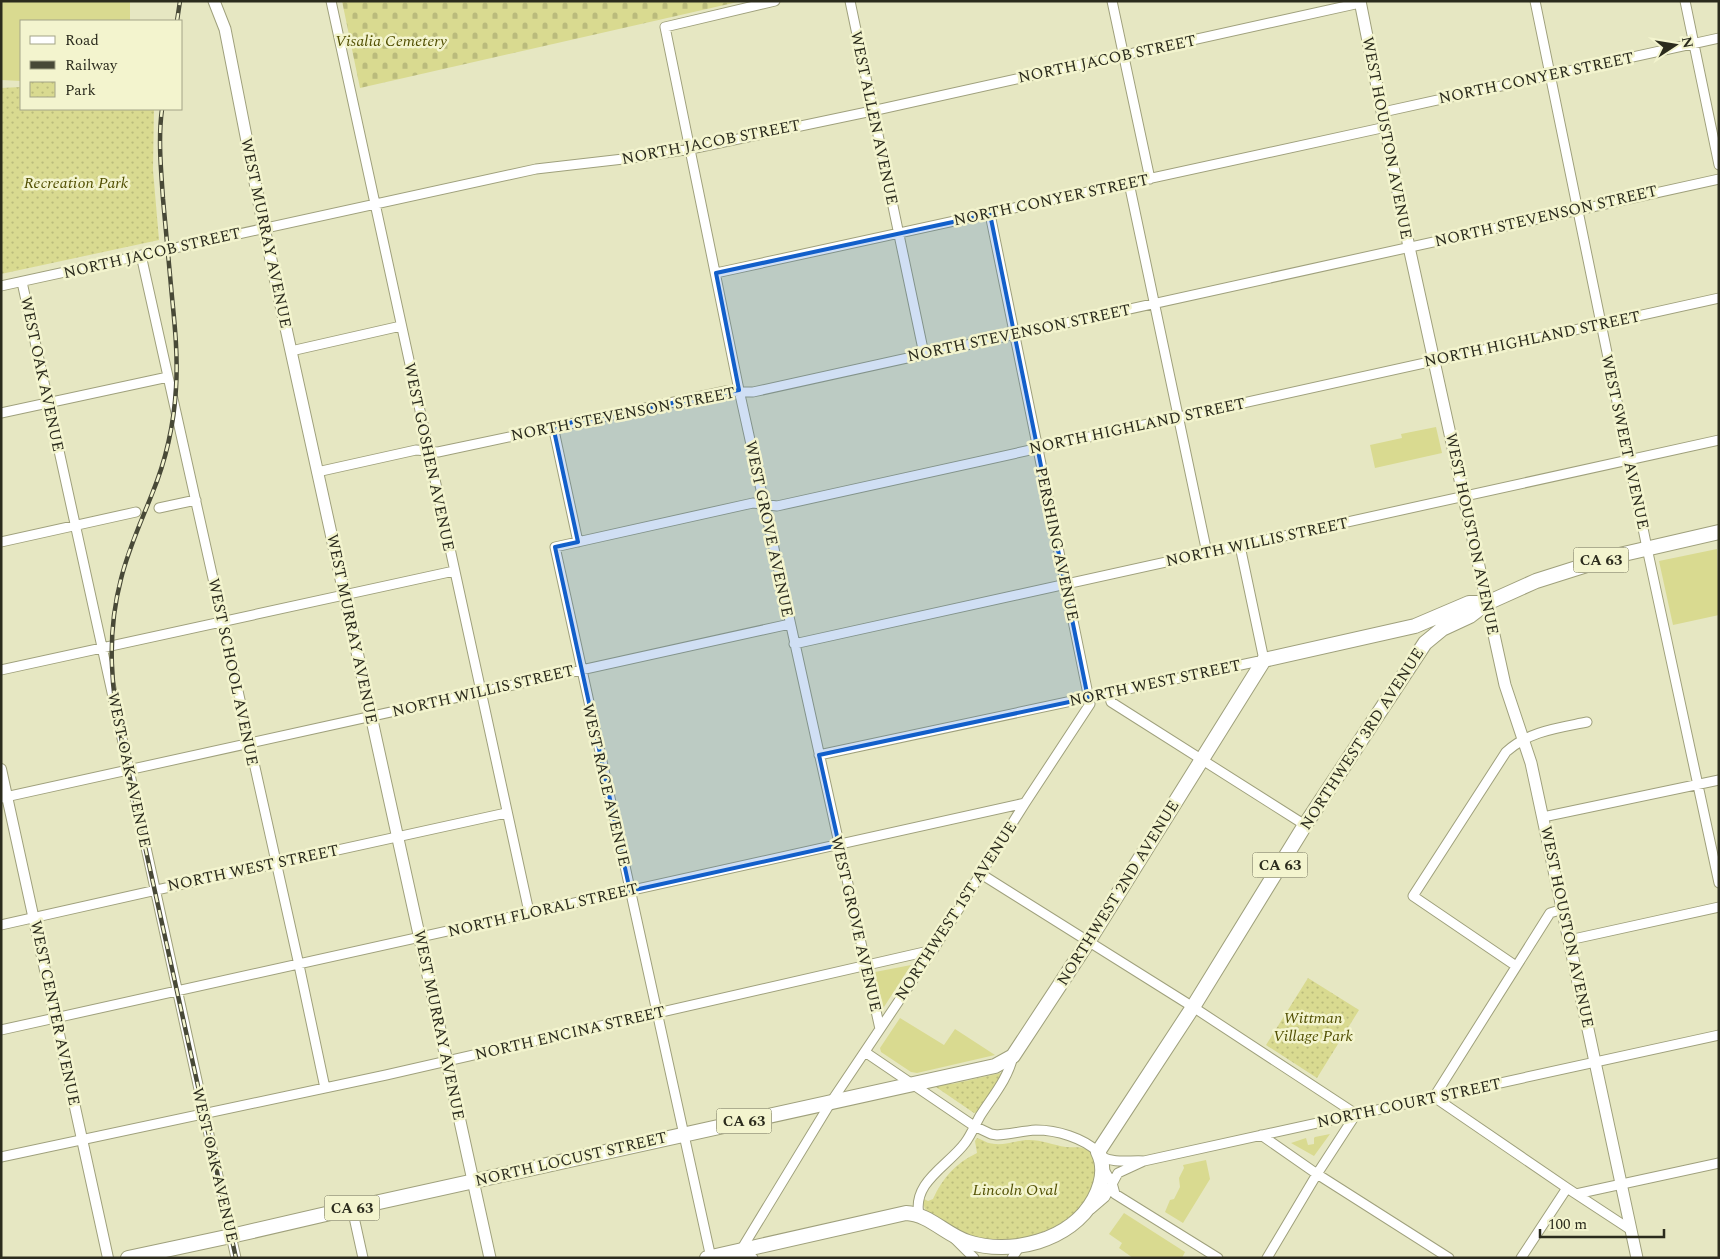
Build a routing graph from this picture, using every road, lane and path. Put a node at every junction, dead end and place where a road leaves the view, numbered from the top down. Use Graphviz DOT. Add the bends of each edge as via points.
graph roads {
  1 [pos="214,1"];
  2 [pos="331,1"];
  3 [pos="775,1"];
  4 [pos="850,1"];
  5 [pos="1112,1"];
  6 [pos="1535,1"];
  7 [pos="1685,1"];
  8 [pos="1360,2"];
  9 [pos="1719,38"];
  10 [pos="1693,44"];
  11 [pos="1124,55"];
  12 [pos="1550,75"];
  13 [pos="872,111"];
  14 [pos="1383,112"];
  15 [pos="1386,127"];
  16 [pos="690,149"];
  17 [pos="1719,165"];
  18 [pos="1150,179"];
  19 [pos="1719,179"];
  20 [pos="1130,183"];
  21 [pos="374,203"];
  22 [pos="1578,209"];
  23 [pos="990,214"];
  24 [pos="264,228"];
  25 [pos="898,234"];
  26 [pos="1410,247"];
  27 [pos="141,255"];
  28 [pos="716,274"];
  29 [pos="22,282"];
  30 [pos="1,286"];
  31 [pos="1719,298"];
  32 [pos="1155,304"];
  33 [pos="1601,324"];
  34 [pos="401,326"];
  35 [pos="1014,334"];
  36 [pos="291,351"];
  37 [pos="924,354"];
  38 [pos="1434,360"];
  39 [pos="168,376"];
  40 [pos="738,390"];
  41 [pos="49,403"];
  42 [pos="1,413"];
  43 [pos="1178,417"];
  44 [pos="553,426"];
  45 [pos="1719,440"];
  46 [pos="1037,448"];
  47 [pos="428,451"];
  48 [pos="1629,460"];
  49 [pos="317,472"];
  50 [pos="1464,496"];
  51 [pos="196,500"];
  52 [pos="764,504"];
  53 [pos="159,508"];
  54 [pos="136,512"];
  55 [pos="76,525"];
  56 [pos="1719,532"];
  57 [pos="1,542"];
  58 [pos="578,542"];
  59 [pos="1240,546"];
  60 [pos="555,547"];
  61 [pos="1646,548"];
  62 [pos="1207,553"];
  63 [pos="454,571"];
  64 [pos="1064,585"];
  65 [pos="344,595"];
  66 [pos="1487,603"];
  67 [pos="222,622"];
  68 [pos="790,624"];
  69 [pos="1414,626"];
  70 [pos="1425,643"];
  71 [pos="794,644"];
  72 [pos="103,648"];
  73 [pos="1264,660"];
  74 [pos="580,669"];
  75 [pos="1,670"];
  76 [pos="481,692"];
  77 [pos="1109,694"];
  78 [pos="1088,698"];
  79 [pos="370,716"];
  80 [pos="1587,722"];
  81 [pos="1524,739"];
  82 [pos="249,742"];
  83 [pos="819,756"];
  84 [pos="1202,760"];
  85 [pos="1,769"];
  86 [pos="128,770"];
  87 [pos="1719,780"];
  88 [pos="1698,785"];
  89 [pos="4,797"];
  90 [pos="1025,803"];
  91 [pos="506,813"];
  92 [pos="1543,817"];
  93 [pos="1305,826"];
  94 [pos="398,836"];
  95 [pos="839,844"];
  96 [pos="276,864"];
  97 [pos="981,874"];
  98 [pos="1719,883"];
  99 [pos="154,889"];
  100 [pos="630,891"];
  101 [pos="1719,907"];
  102 [pos="1563,909"];
  103 [pos="529,912"];
  104 [pos="34,918"];
  105 [pos="1,925"];
  106 [pos="420,938"];
  107 [pos="1570,940"];
  108 [pos="1088,942"];
  109 [pos="933,950"];
  110 [pos="299,965"];
  111 [pos="866,966"];
  112 [pos="1516,966"];
  113 [pos="177,992"];
  114 [pos="1193,1007"];
  115 [pos="657,1012"];
  116 [pos="56,1018"];
  117 [pos="1,1030"];
  118 [pos="880,1030"];
  119 [pos="1719,1034"];
  120 [pos="866,1052"];
  121 [pos="1013,1056"];
  122 [pos="447,1061"];
  123 [pos="1596,1063"];
  124 [pos="912,1083"];
  125 [pos="325,1088"];
  126 [pos="1434,1097"];
  127 [pos="830,1102"];
  128 [pos="203,1113"];
  129 [pos="1356,1114"];
  130 [pos="974,1126"];
  131 [pos="683,1134"];
  132 [pos="1261,1135"];
  133 [pos="82,1140"];
  134 [pos="1,1158"];
  135 [pos="1100,1159"];
  136 [pos="1144,1161"];
  137 [pos="1719,1163"];
  138 [pos="1317,1174"];
  139 [pos="472,1181"];
  140 [pos="1112,1183"];
  141 [pos="1621,1185"];
  142 [pos="1567,1188"];
  143 [pos="1115,1194"];
  144 [pos="1576,1194"];
  145 [pos="1105,1197"];
  146 [pos="352,1208"];
  147 [pos="920,1215"];
  148 [pos="1080,1216"];
  149 [pos="1631,1230"];
  150 [pos="950,1235"];
  151 [pos="231,1236"];
  152 [pos="1016,1252"];
  153 [pos="747,1254"];
  154 [pos="108,1258"];
  155 [pos="128,1258"];
  156 [pos="236,1258"];
  157 [pos="363,1258"];
  158 [pos="490,1258"];
  159 [pos="710,1258"];
  160 [pos="974,1258"];
  161 [pos="1218,1258"];
  162 [pos="1268,1258"];
  163 [pos="1449,1258"];
  164 [pos="1521,1258"];
  165 [pos="1637,1258"];
  1 -- 24 [label="main road, WEST MURRAY AVENUE" via="225,29"];
  2 -- 21 [label="street, WEST GOSHEN AVENUE"];
  3 -- 16 [label="street, WEST GROVE AVENUE" via="665,26"];
  4 -- 13 [label="street, WEST ALLEN AVENUE"];
  5 -- 11 [label="street"];
  6 -- 12 [label="street, WEST SWEET AVENUE"];
  7 -- 10 [label="street"];
  8 -- 11 [label="street, NORTH JACOB STREET"];
  8 -- 14 [label="main road, WEST HOUSTON AVENUE"];
  9 -- 10 [label="street, NORTH CONYER STREET"];
  10 -- 12 [label="street, NORTH CONYER STREET"];
  10 -- 17 [label="street"];
  11 -- 13 [label="street, NORTH JACOB STREET"];
  11 -- 18 [label="street"];
  12 -- 14 [label="street, NORTH CONYER STREET"];
  12 -- 22 [label="street, WEST SWEET AVENUE"];
  13 -- 16 [label="street, NORTH JACOB STREET"];
  13 -- 25 [label="street, WEST ALLEN AVENUE"];
  14 -- 15 [label="main road, WEST HOUSTON AVENUE"];
  15 -- 18 [label="street, NORTH CONYER STREET"];
  15 -- 26 [label="main road, WEST HOUSTON AVENUE"];
  16 -- 21 [label="street, NORTH JACOB STREET" via="536,169"];
  16 -- 28 [label="street, WEST GROVE AVENUE"];
  18 -- 20 [label="street, NORTH CONYER STREET"];
  19 -- 22 [label="street, NORTH STEVENSON STREET"];
  20 -- 23 [label="street, NORTH CONYER STREET"];
  20 -- 32 [label="street"];
  21 -- 24 [label="street, NORTH JACOB STREET"];
  21 -- 34 [label="street, WEST GOSHEN AVENUE"];
  22 -- 26 [label="street, NORTH STEVENSON STREET"];
  22 -- 33 [label="street, WEST SWEET AVENUE"];
  23 -- 25 [label="street, NORTH CONYER STREET"];
  23 -- 35 [label="street, PERSHING AVENUE"];
  24 -- 27 [label="street, NORTH JACOB STREET"];
  24 -- 36 [label="main road, WEST MURRAY AVENUE"];
  25 -- 28 [label="street, NORTH CONYER STREET"];
  25 -- 37 [label="street, WEST ALLEN AVENUE"];
  26 -- 32 [label="street, NORTH STEVENSON STREET"];
  26 -- 38 [label="main road, WEST HOUSTON AVENUE"];
  27 -- 29 [label="street, NORTH JACOB STREET"];
  27 -- 39 [label="street, WEST SCHOOL AVENUE"];
  28 -- 40 [label="street, WEST GROVE AVENUE"];
  29 -- 30 [label="street, NORTH JACOB STREET"];
  29 -- 41 [label="street, WEST OAK AVENUE"];
  31 -- 33 [label="street, NORTH HIGHLAND STREET"];
  32 -- 35 [label="street, NORTH STEVENSON STREET"];
  32 -- 43 [label="street"];
  33 -- 38 [label="street, NORTH HIGHLAND STREET"];
  33 -- 48 [label="street, WEST SWEET AVENUE"];
  34 -- 36 [label="street"];
  34 -- 47 [label="street, WEST GOSHEN AVENUE"];
  35 -- 37 [label="street, NORTH STEVENSON STREET"];
  35 -- 46 [label="street, PERSHING AVENUE"];
  36 -- 49 [label="main road, WEST MURRAY AVENUE"];
  37 -- 40 [label="street, NORTH STEVENSON STREET" via="753,392"];
  38 -- 43 [label="street, NORTH HIGHLAND STREET"];
  38 -- 50 [label="main road, WEST HOUSTON AVENUE"];
  39 -- 41 [label="street"];
  39 -- 51 [label="street, WEST SCHOOL AVENUE"];
  40 -- 44 [label="street, NORTH STEVENSON STREET"];
  40 -- 52 [label="street, WEST GROVE AVENUE"];
  41 -- 42 [label="street"];
  41 -- 55 [label="street, WEST OAK AVENUE"];
  43 -- 46 [label="street, NORTH HIGHLAND STREET"];
  43 -- 62 [label="street"];
  44 -- 47 [label="street, NORTH STEVENSON STREET" via="438,452"];
  44 -- 58 [label="street"];
  45 -- 48 [label="street, NORTH WILLIS STREET"];
  46 -- 52 [label="street, NORTH HIGHLAND STREET" via="777,506"];
  46 -- 64 [label="street, PERSHING AVENUE"];
  47 -- 49 [label="street, NORTH STEVENSON STREET" via="416,450"];
  47 -- 63 [label="street, WEST GOSHEN AVENUE"];
  48 -- 50 [label="street, NORTH WILLIS STREET"];
  48 -- 61 [label="street, WEST SWEET AVENUE"];
  49 -- 65 [label="main road, WEST MURRAY AVENUE"];
  50 -- 59 [label="street, NORTH WILLIS STREET"];
  50 -- 66 [label="main road, WEST HOUSTON AVENUE"];
  51 -- 53 [label="street"];
  51 -- 67 [label="street, WEST SCHOOL AVENUE"];
  52 -- 58 [label="street, NORTH HIGHLAND STREET" via="753,503"];
  52 -- 68 [label="street, WEST GROVE AVENUE"];
  54 -- 55 [label="street"];
  55 -- 57 [label="street"];
  55 -- 72 [label="street, WEST OAK AVENUE"];
  56 -- 61 [label="main road, CA 63"];
  58 -- 60 [label="street, NORTH HIGHLAND STREET"];
  59 -- 62 [label="street, NORTH WILLIS STREET"];
  59 -- 73 [label="street"];
  60 -- 74 [label="street, WEST RACE AVENUE"];
  61 -- 66 [label="main road, CA 63" via="1536,581"];
  61 -- 88 [label="street, WEST SWEET AVENUE"];
  62 -- 64 [label="street, NORTH WILLIS STREET"];
  63 -- 65 [label="street"];
  63 -- 76 [label="street, WEST GOSHEN AVENUE"];
  64 -- 71 [label="street, NORTH WILLIS STREET"];
  64 -- 78 [label="street, PERSHING AVENUE"];
  65 -- 67 [label="street"];
  65 -- 79 [label="main road, WEST MURRAY AVENUE"];
  66 -- 69 [label="main road, NORTH WEST STREET / CA 63" via="1469,602"];
  66 -- 70 [label="main road, NORTHWEST 3RD AVENUE / CA 63" via="1470,616 1442,629"];
  66 -- 81 [label="main road, WEST HOUSTON AVENUE" via="1505,686"];
  67 -- 72 [label="street"];
  67 -- 82 [label="street, WEST SCHOOL AVENUE"];
  68 -- 71 [label="street, WEST GROVE AVENUE"];
  68 -- 74 [label="street, NORTH WILLIS STREET"];
  69 -- 70 [label="main road" via="1420,626 1425,632"];
  69 -- 73 [label="main road, NORTH WEST STREET / CA 63"];
  70 -- 93 [label="main road, NORTHWEST 3RD AVENUE / CA 63"];
  71 -- 83 [label="street, WEST GROVE AVENUE"];
  72 -- 75 [label="street"];
  72 -- 86 [label="street, WEST OAK AVENUE"];
  73 -- 77 [label="street, NORTH WEST STREET"];
  73 -- 84 [label="main road, NORTHWEST 2ND AVENUE"];
  74 -- 76 [label="street, NORTH WILLIS STREET"];
  74 -- 100 [label="street, WEST RACE AVENUE"];
  76 -- 79 [label="street, NORTH WILLIS STREET"];
  76 -- 91 [label="street, WEST GOSHEN AVENUE"];
  77 -- 78 [label="street, NORTH WEST STREET"];
  77 -- 84 [label="street" via="1111,702"];
  78 -- 83 [label="street, NORTH WEST STREET"];
  78 -- 90 [label="street, NORTHWEST 1ST AVENUE" via="1090,704"];
  79 -- 82 [label="street, NORTH WILLIS STREET"];
  79 -- 94 [label="main road, WEST MURRAY AVENUE"];
  80 -- 81 [label="street" via="1537,732"];
  81 -- 92 [label="main road, WEST HOUSTON AVENUE"];
  81 -- 112 [label="street" via="1506,752 1413,896"];
  82 -- 86 [label="street, NORTH WILLIS STREET"];
  82 -- 96 [label="street, WEST SCHOOL AVENUE"];
  83 -- 95 [label="street, WEST GROVE AVENUE"];
  84 -- 93 [label="street"];
  84 -- 108 [label="main road, NORTHWEST 2ND AVENUE"];
  85 -- 89 [label="street, WEST CENTER AVENUE"];
  86 -- 89 [label="street, NORTH WILLIS STREET"];
  86 -- 99 [label="street, WEST OAK AVENUE"];
  87 -- 88 [label="street"];
  88 -- 92 [label="street"];
  88 -- 98 [label="street, WEST SWEET AVENUE"];
  89 -- 104 [label="street, WEST CENTER AVENUE"];
  90 -- 95 [label="street, NORTH FLORAL STREET"];
  90 -- 97 [label="street, NORTHWEST 1ST AVENUE"];
  91 -- 94 [label="street, NORTH WEST STREET"];
  91 -- 103 [label="street, WEST GOSHEN AVENUE"];
  92 -- 102 [label="main road, WEST HOUSTON AVENUE"];
  93 -- 114 [label="main road, NORTHWEST 3RD AVENUE / CA 63"];
  94 -- 96 [label="street, NORTH WEST STREET"];
  94 -- 106 [label="main road, WEST MURRAY AVENUE"];
  95 -- 100 [label="street, NORTH FLORAL STREET"];
  95 -- 111 [label="street, WEST GROVE AVENUE"];
  96 -- 99 [label="street, NORTH WEST STREET"];
  96 -- 110 [label="street, WEST SCHOOL AVENUE"];
  97 -- 108 [label="street"];
  97 -- 109 [label="street, NORTHWEST 1ST AVENUE"];
  99 -- 104 [label="street, NORTH WEST STREET"];
  99 -- 113 [label="street, WEST OAK AVENUE"];
  100 -- 103 [label="street, NORTH FLORAL STREET"];
  100 -- 115 [label="street, WEST RACE AVENUE"];
  101 -- 107 [label="street"];
  102 -- 107 [label="main road, WEST HOUSTON AVENUE"];
  102 -- 112 [label="street" via="1550,913"];
  103 -- 106 [label="street, NORTH FLORAL STREET"];
  104 -- 105 [label="street, NORTH WEST STREET"];
  104 -- 116 [label="street, WEST CENTER AVENUE"];
  106 -- 110 [label="street, NORTH FLORAL STREET"];
  106 -- 122 [label="main road, WEST MURRAY AVENUE"];
  107 -- 123 [label="main road, WEST HOUSTON AVENUE"];
  108 -- 114 [label="street"];
  108 -- 121 [label="main road, NORTHWEST 2ND AVENUE"];
  109 -- 111 [label="street, NORTH ENCINA STREET"];
  109 -- 118 [label="street, NORTHWEST 1ST AVENUE"];
  110 -- 113 [label="street, NORTH FLORAL STREET"];
  110 -- 125 [label="street, WEST SCHOOL AVENUE"];
  111 -- 115 [label="street, NORTH ENCINA STREET"];
  111 -- 118 [label="street, WEST GROVE AVENUE"];
  112 -- 126 [label="street"];
  113 -- 116 [label="street, NORTH FLORAL STREET"];
  113 -- 128 [label="street, WEST OAK AVENUE"];
  114 -- 129 [label="street"];
  114 -- 135 [label="main road, NORTHWEST 3RD AVENUE / CA 63"];
  115 -- 122 [label="street, NORTH ENCINA STREET"];
  115 -- 131 [label="street, WEST RACE AVENUE"];
  116 -- 117 [label="street, NORTH FLORAL STREET"];
  116 -- 133 [label="street, WEST CENTER AVENUE"];
  118 -- 120 [label="street, NORTHWEST 1ST AVENUE"];
  119 -- 123 [label="street, NORTH COURT STREET"];
  120 -- 124 [label="street"];
  120 -- 127 [label="street, NORTHWEST 1ST AVENUE"];
  121 -- 124 [label="main road, NORTH LOCUST STREET / CA 63" via="995,1066"];
  121 -- 130 [label="street, NORTHWEST 2ND AVENUE" via="1010,1070"];
  122 -- 125 [label="street, NORTH ENCINA STREET"];
  122 -- 139 [label="main road, WEST MURRAY AVENUE"];
  123 -- 126 [label="street, NORTH COURT STREET"];
  123 -- 141 [label="main road, WEST HOUSTON AVENUE"];
  124 -- 127 [label="main road, NORTH LOCUST STREET / CA 63"];
  124 -- 130 [label="street"];
  125 -- 128 [label="street, NORTH ENCINA STREET"];
  126 -- 129 [label="street, NORTH COURT STREET"];
  126 -- 142 [label="street"];
  127 -- 131 [label="main road, NORTH LOCUST STREET / CA 63"];
  127 -- 153 [label="street, NORTHWEST 1ST AVENUE"];
  128 -- 133 [label="street, NORTH ENCINA STREET"];
  128 -- 151 [label="street, WEST OAK AVENUE"];
  129 -- 132 [label="street, NORTH COURT STREET"];
  129 -- 138 [label="street"];
  130 -- 135 [label="street" via="997,1135 1049,1131 1090,1145"];
  130 -- 147 [label="street" via="964,1144 926,1184 918,1208"];
  131 -- 139 [label="main road, NORTH LOCUST STREET / CA 63"];
  131 -- 159 [label="street, WEST RACE AVENUE"];
  132 -- 136 [label="street, NORTH COURT STREET"];
  132 -- 138 [label="street"];
  133 -- 134 [label="street, NORTH ENCINA STREET"];
  133 -- 154 [label="street, WEST CENTER AVENUE"];
  135 -- 136 [label="street, NORTH COURT STREET"];
  135 -- 140 [label="street"];
  135 -- 148 [label="main road, CA 63" via="1098,1190"];
  136 -- 140 [label="street" via="1118,1173"];
  137 -- 141 [label="street"];
  138 -- 162 [label="street"];
  138 -- 163 [label="street"];
  139 -- 146 [label="main road, NORTH LOCUST STREET / CA 63"];
  139 -- 158 [label="main road, WEST MURRAY AVENUE"];
  140 -- 143 [label="street"];
  140 -- 145 [label="street"];
  141 -- 144 [label="street"];
  141 -- 149 [label="main road, WEST HOUSTON AVENUE"];
  142 -- 144 [label="street"];
  142 -- 164 [label="street"];
  143 -- 145 [label="street"];
  143 -- 161 [label="street"];
  144 -- 149 [label="street"];
  145 -- 148 [label="street"];
  146 -- 151 [label="main road, NORTH LOCUST STREET / CA 63"];
  146 -- 157 [label="street"];
  147 -- 150 [label="main road, CA 63"];
  147 -- 153 [label="main road" via="894,1215"];
  148 -- 152 [label="main road, CA 63" via="1046,1239"];
  149 -- 165 [label="main road, WEST HOUSTON AVENUE"];
  150 -- 152 [label="main road, CA 63"];
  150 -- 160 [label="street"];
  151 -- 155 [label="main road, NORTH LOCUST STREET / CA 63"];
  151 -- 156 [label="street, WEST OAK AVENUE"];
  153 -- 159 [label="main road"];
}
